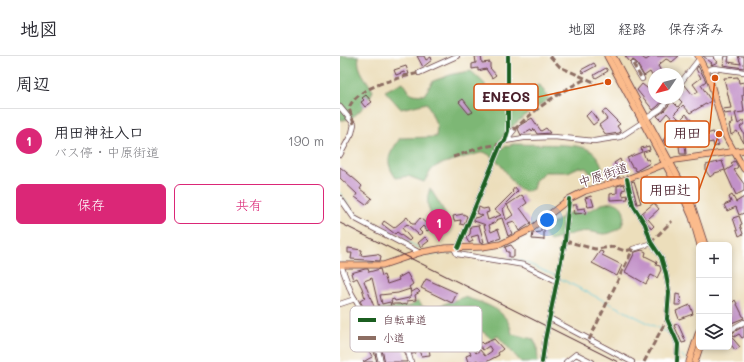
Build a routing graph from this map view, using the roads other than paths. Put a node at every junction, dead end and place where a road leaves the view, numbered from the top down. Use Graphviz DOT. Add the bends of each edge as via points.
graph roads {
  1 [pos="457,56"];
  2 [pos="508,56"];
  3 [pos="608,56"];
  4 [pos="613,56"];
  5 [pos="699,57"];
  6 [pos="633,64"];
  7 [pos="707,70"];
  8 [pos="420,73"];
  9 [pos="744,73"];
  10 [pos="684,78"];
  11 [pos="642,79"];
  12 [pos="665,104"];
  13 [pos="340,107"];
  14 [pos="645,120"];
  15 [pos="514,130"];
  16 [pos="505,141"];
  17 [pos="744,150"];
  18 [pos="734,151"];
  19 [pos="340,155"];
  20 [pos="668,162"];
  21 [pos="744,169"];
  22 [pos="627,180"];
  23 [pos="340,198"];
  24 [pos="570,199"];
  25 [pos="699,242"];
  26 [pos="704,242"];
  27 [pos="652,243"];
  28 [pos="633,249"];
  29 [pos="456,250"];
  30 [pos="420,253"];
  31 [pos="341,265"];
  32 [pos="557,279"];
  33 [pos="355,299"];
  34 [pos="340,304"];
  35 [pos="359,306"];
  36 [pos="549,318"];
  37 [pos="744,322"];
  38 [pos="732,329"];
  39 [pos="696,340"];
  40 [pos="699,350"];
  41 [pos="378,352"];
  42 [pos="408,352"];
  43 [pos="381,362"];
  44 [pos="411,362"];
  45 [pos="542,362"];
  46 [pos="566,362"];
  47 [pos="592,362"];
  48 [pos="632,362"];
  49 [pos="677,362"];
  50 [pos="689,362"];
  51 [pos="695,362"];
  1 -- 8 [label="street"];
  2 -- 16 [label="street" via="509,125"];
  3 -- 14 [label="main road"];
  4 -- 14 [label="main road"];
  5 -- 7 [label="main road"];
  5 -- 10 [label="street"];
  6 -- 11 [label="street"];
  7 -- 9 [label="street" via="714,68"];
  7 -- 18 [label="main road" via="722,129"];
  12 -- 14 [label="street"];
  13 -- 19 [label="street" via="354,124"];
  14 -- 16 [label="street" via="620,137 594,141 554,137"];
  14 -- 20 [label="main road"];
  15 -- 16 [label="street"];
  16 -- 29 [label="street" via="501,144"];
  17 -- 18 [label="main road, 中原街道"];
  18 -- 20 [label="main road, 中原街道"];
  18 -- 21 [label="main road"];
  20 -- 22 [label="main road, 中原街道"];
  20 -- 25 [label="main road" via="692,217"];
  20 -- 26 [label="main road" via="690,199"];
  22 -- 24 [label="main road, 中原街道" via="585,191"];
  22 -- 27 [label="street" via="633,205 645,224"];
  23 -- 30 [label="street" via="354,218 396,237"];
  24 -- 29 [label="main road, 中原街道" via="532,229 513,240"];
  24 -- 32 [label="street"];
  27 -- 28 [label="street"];
  27 -- 49 [label="street" via="661,257 666,274 669,292 667,319 678,344"];
  29 -- 30 [label="main road, 中原街道"];
  29 -- 32 [label="street" via="524,265"];
  30 -- 31 [label="main road, 中原街道" via="383,264"];
  31 -- 33 [label="street"];
  32 -- 36 [label="street"];
  33 -- 34 [label="street"];
  33 -- 35 [label="street"];
  36 -- 45 [label="street"];
  36 -- 48 [label="street"];
  37 -- 38 [label="street"];
  39 -- 50 [label="main road"];
  40 -- 51 [label="main road"];
  41 -- 43 [label="street"];
  42 -- 44 [label="street"];
  46 -- 47 [label="street" via="576,354"];
}
